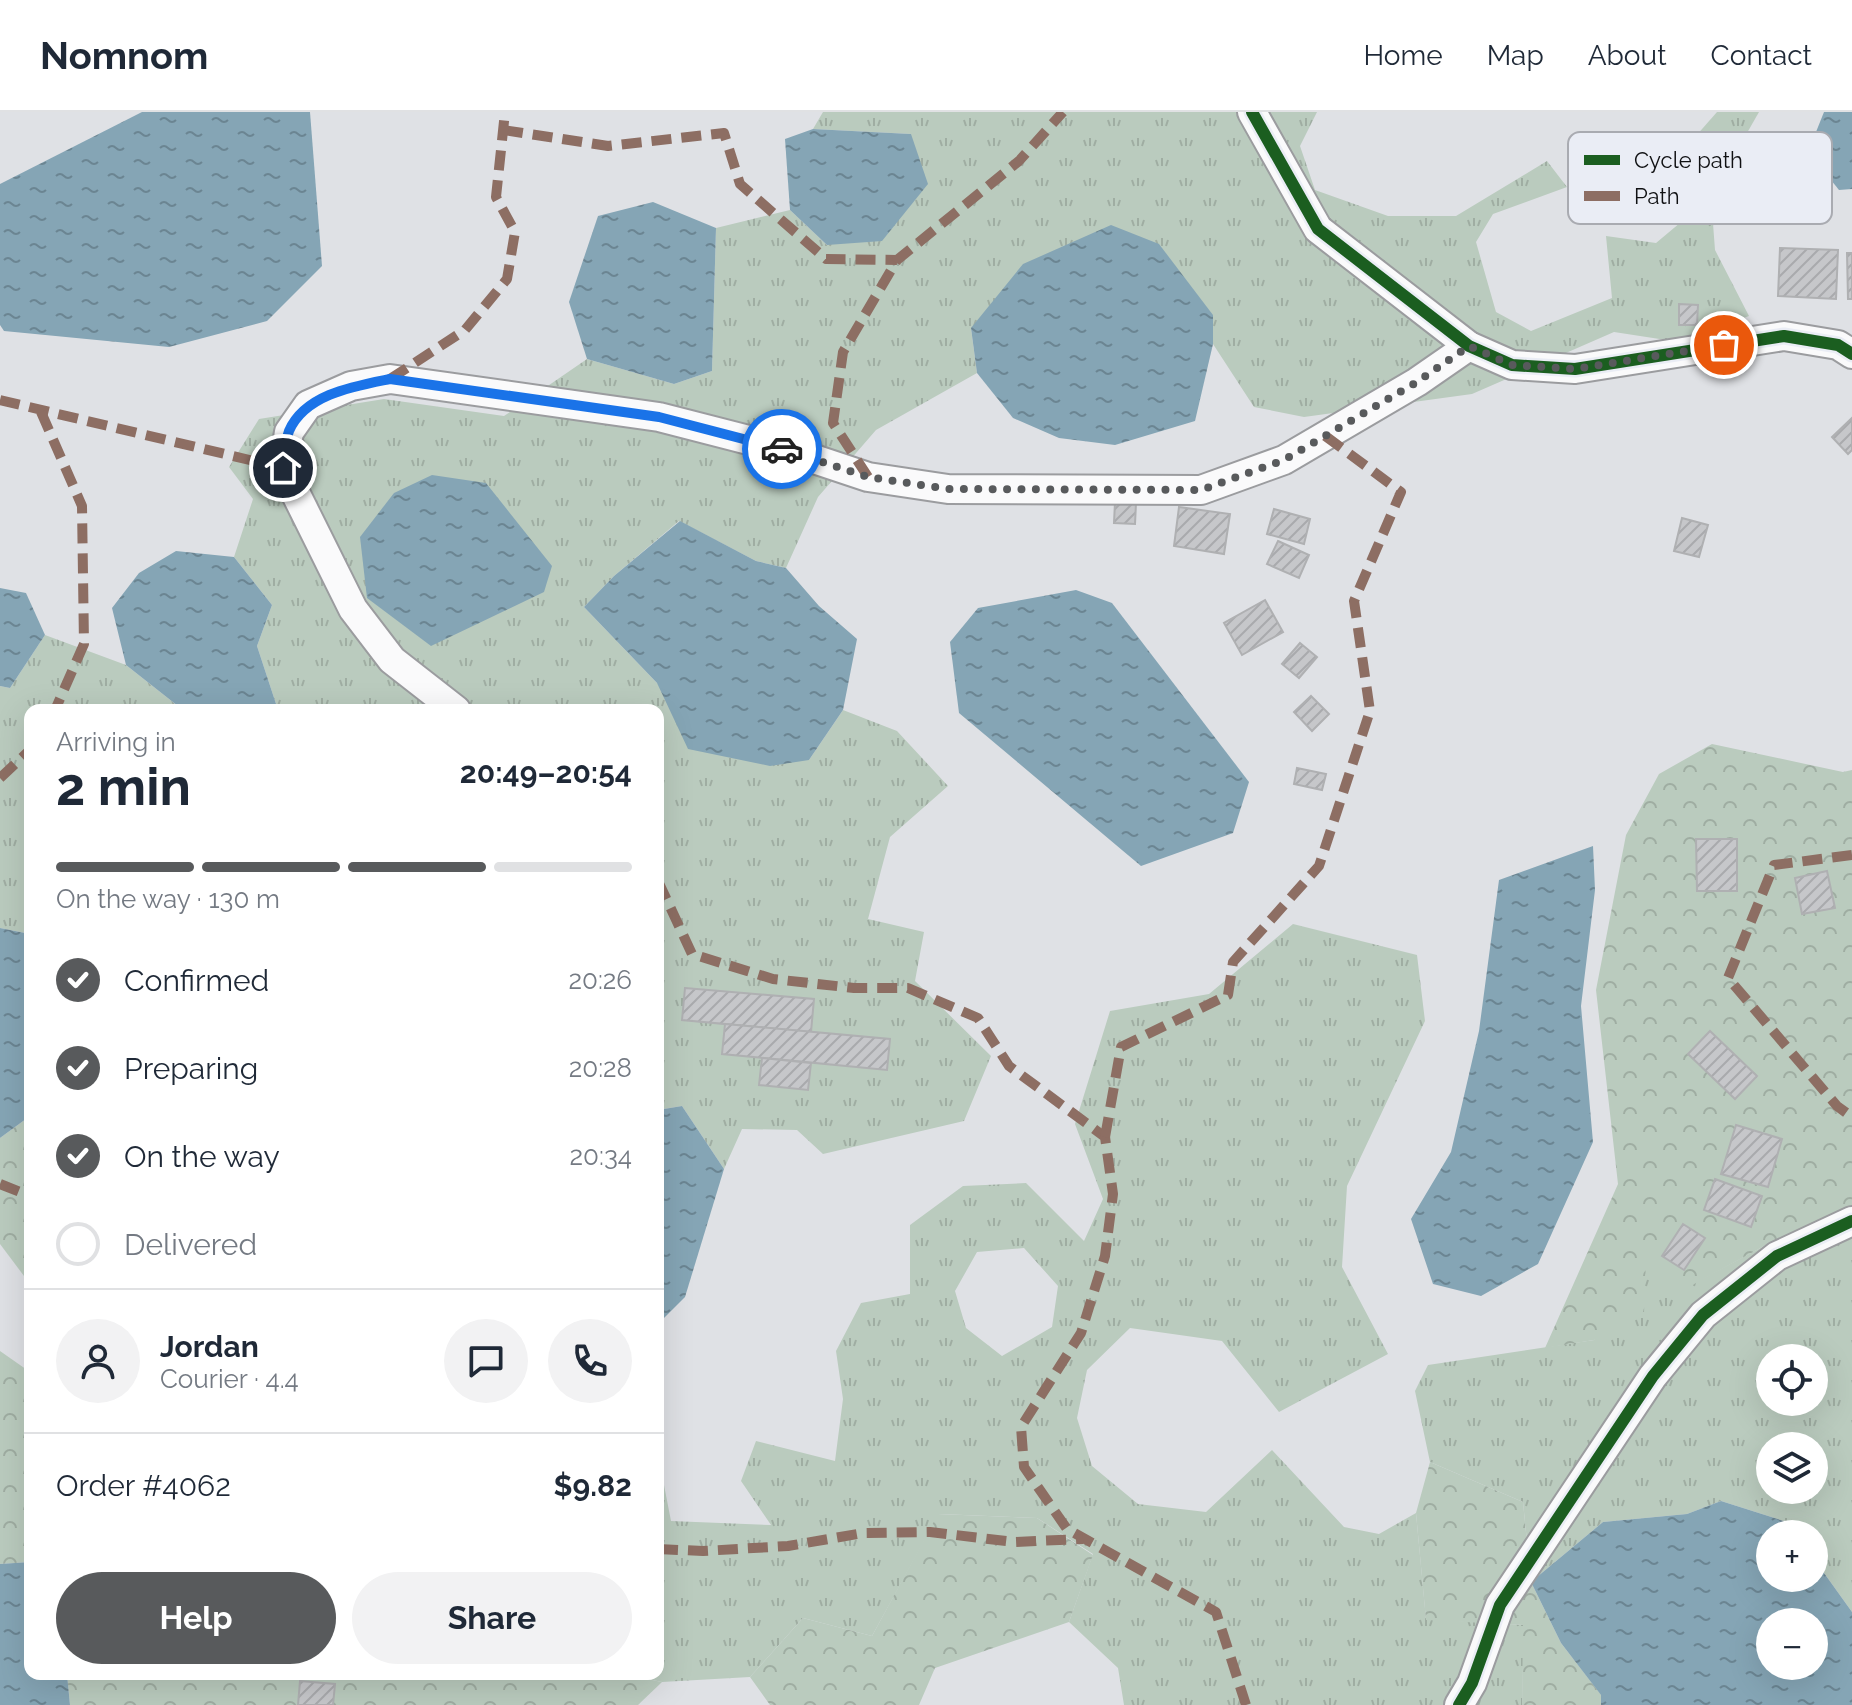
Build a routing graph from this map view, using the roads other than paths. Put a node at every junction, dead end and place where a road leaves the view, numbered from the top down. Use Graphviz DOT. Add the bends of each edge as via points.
graph roads {
  1 [pos="1252,112"];
  2 [pos="1469,346"];
  3 [pos="1852,354"];
  4 [pos="448,704"];
  5 [pos="1852,1221"];
  6 [pos="1459,1705"];
  1 -- 2 [label="street" via="1318,229"];
  2 -- 3 [label="street" via="1512,365 1575,369 1784,336 1838,345"];
  2 -- 4 [label="street" via="1284,460 1201,490 948,489 868,477 659,417 390,379 351,386 308,405 289,432 283,468 353,609 392,660"];
  5 -- 6 [label="street" via="1777,1256 1703,1315 1653,1376 1500,1605"];
}
